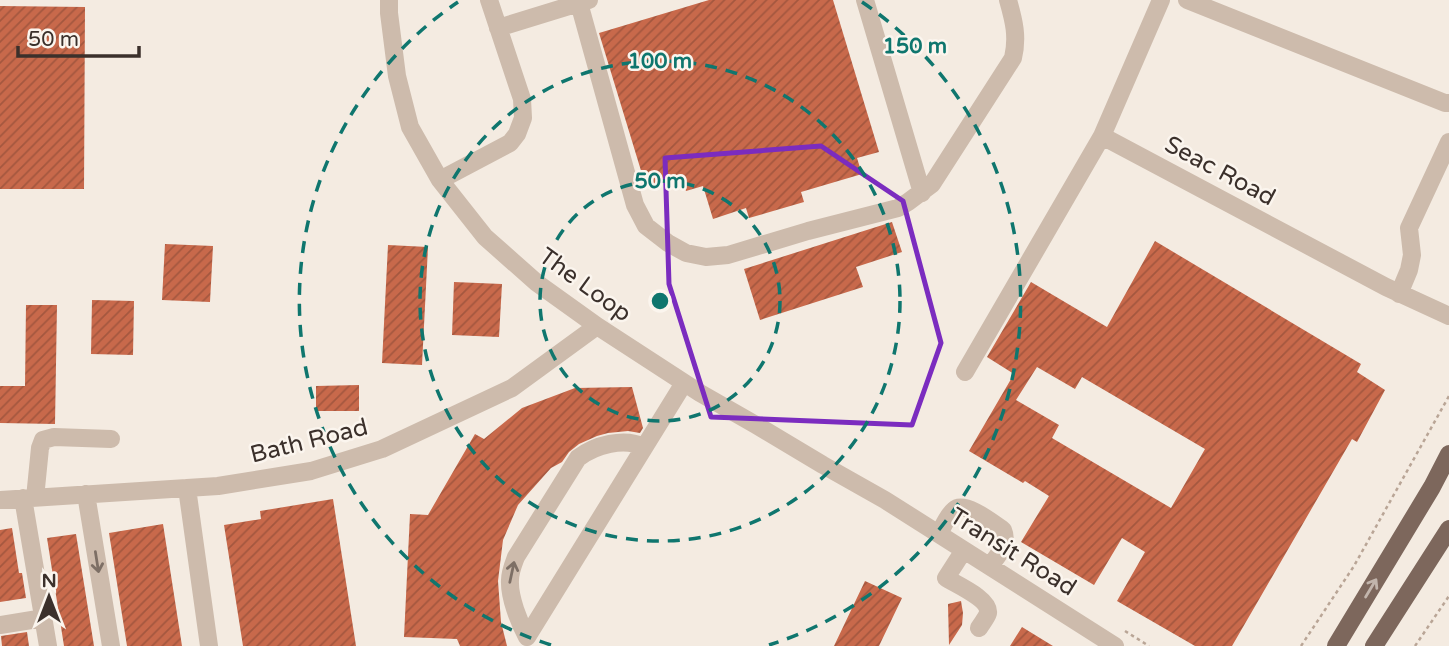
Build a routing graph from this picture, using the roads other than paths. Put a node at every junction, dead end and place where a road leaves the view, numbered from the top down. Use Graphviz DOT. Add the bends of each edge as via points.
graph roads {
  1 [pos="389,0"];
  2 [pos="489,0"];
  3 [pos="865,0"];
  4 [pos="1008,0"];
  5 [pos="1161,0"];
  6 [pos="1187,0"];
  7 [pos="584,2"];
  8 [pos="498,27"];
  9 [pos="1449,103"];
  10 [pos="1102,136"];
  11 [pos="1449,142"];
  12 [pos="440,180"];
  13 [pos="922,192"];
  14 [pos="1399,293"];
  15 [pos="1449,316"];
  16 [pos="597,327"];
  17 [pos="965,372"];
  18 [pos="684,383"];
  19 [pos="111,439"];
  20 [pos="644,447"];
  21 [pos="1449,454"];
  22 [pos="187,488"];
  23 [pos="86,494"];
  24 [pos="29,498"];
  25 [pos="0,500"];
  26 [pos="886,500"];
  27 [pos="1449,529"];
  28 [pos="939,534"];
  29 [pos="964,550"];
  30 [pos="989,566"];
  31 [pos="44,618"];
  32 [pos="0,625"];
  33 [pos="979,628"];
  34 [pos="48,646"];
  35 [pos="111,646"];
  36 [pos="209,646"];
  37 [pos="1115,646"];
  38 [pos="1336,646"];
  39 [pos="1374,646"];
  1 -- 12 [label="street, The Loop" via="397,76 410,127"];
  2 -- 8 [label="street"];
  3 -- 13 [label="street"];
  4 -- 13 [label="street" via="1016,26 1013,58 932,184"];
  5 -- 10 [label="street"];
  6 -- 9 [label="street"];
  7 -- 8 [label="street"];
  7 -- 13 [label="street" via="635,205 646,226 668,243 706,257 728,255 898,208"];
  8 -- 12 [label="street" via="522,99 523,118 517,134 510,143"];
  10 -- 14 [label="street, Seac Road"];
  10 -- 17 [label="street"];
  11 -- 14 [label="street" via="1409,228 1412,255"];
  12 -- 16 [label="street, The Loop" via="485,237"];
  14 -- 15 [label="street, Seac Road"];
  16 -- 18 [label="street, The Loop"];
  16 -- 22 [label="street, Bath Road" via="512,388 382,449 312,471"];
  18 -- 20 [label="street"];
  18 -- 26 [label="street, The Loop"];
  19 -- 24 [label="street" via="43,440"];
  20 -- 20 [label="street, one-way" via="527,637 509,584 516,557 578,458 587,451 624,442"];
  38 -- 21 [label="main road, one-way"];
  22 -- 23 [label="street, Bath Road"];
  22 -- 36 [label="street"];
  23 -- 24 [label="street, Bath Road"];
  23 -- 35 [label="street, one-way"];
  24 -- 25 [label="street, Bath Road"];
  24 -- 31 [label="street"];
  26 -- 28 [label="street, Transit Road"];
  27 -- 39 [label="main road"];
  28 -- 29 [label="street, Transit Road"];
  28 -- 30 [label="street" via="959,507 1003,530 1006,542"];
  29 -- 30 [label="street, Transit Road"];
  29 -- 33 [label="street" via="946,578 984,600 988,614"];
  30 -- 37 [label="street, Transit Road"];
  31 -- 32 [label="street"];
  31 -- 34 [label="street"];
}
